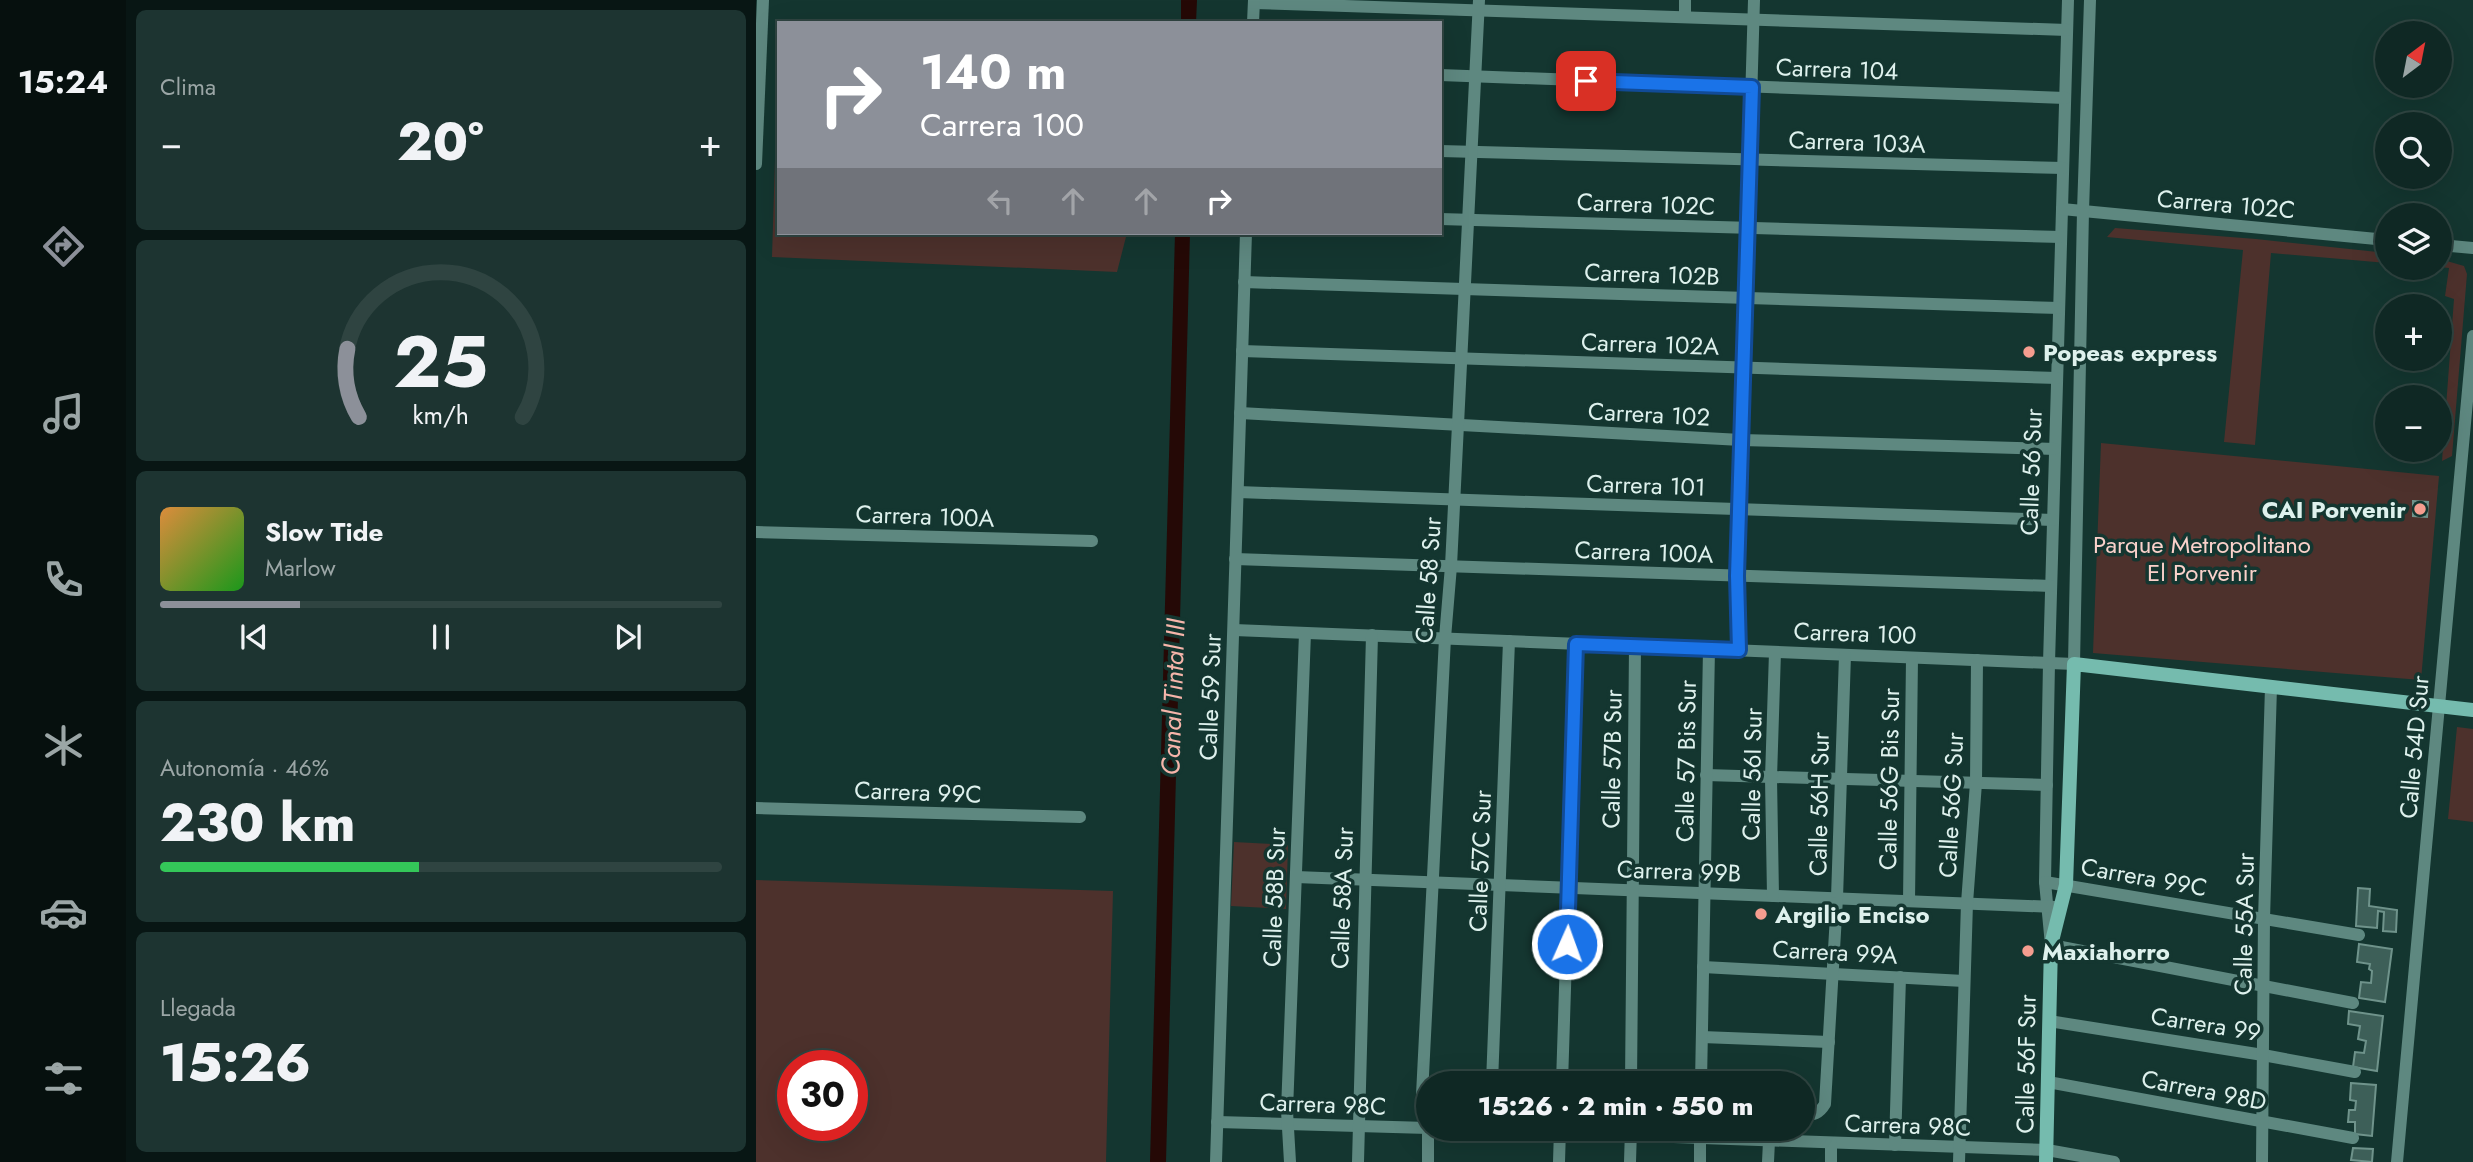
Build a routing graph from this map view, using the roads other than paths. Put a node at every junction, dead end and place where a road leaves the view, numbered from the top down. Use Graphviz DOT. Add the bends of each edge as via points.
graph roads {
  1 [pos="763,0"];
  2 [pos="1616,0"];
  3 [pos="1685,0"];
  4 [pos="1754,0"];
  5 [pos="2068,0"];
  6 [pos="2090,0"];
  7 [pos="1254,1"];
  8 [pos="1478,5"];
  9 [pos="1616,15"];
  10 [pos="1685,17"];
  11 [pos="1754,20"];
  12 [pos="1253,21"];
  13 [pos="2067,30"];
  14 [pos="1442,75"];
  15 [pos="1475,77"];
  16 [pos="1752,87"];
  17 [pos="2065,98"];
  18 [pos="1442,151"];
  19 [pos="1472,152"];
  20 [pos="1750,160"];
  21 [pos="756,164"];
  22 [pos="2063,168"];
  23 [pos="2062,209"];
  24 [pos="2083,211"];
  25 [pos="1442,219"];
  26 [pos="1468,219"];
  27 [pos="1748,228"];
  28 [pos="1246,235"];
  29 [pos="2061,237"];
  30 [pos="2375,239"];
  31 [pos="2452,246"];
  32 [pos="2473,248"];
  33 [pos="1244,282"];
  34 [pos="1465,289"];
  35 [pos="1746,298"];
  36 [pos="2059,308"];
  37 [pos="2473,336"];
  38 [pos="1242,351"];
  39 [pos="1461,359"];
  40 [pos="1743,368"];
  41 [pos="2057,378"];
  42 [pos="1240,413"];
  43 [pos="1458,425"];
  44 [pos="1741,440"];
  45 [pos="2055,449"];
  46 [pos="1238,492"];
  47 [pos="1455,500"];
  48 [pos="1739,510"];
  49 [pos="2053,520"];
  50 [pos="756,532"];
  51 [pos="1092,541"];
  52 [pos="1235,559"];
  53 [pos="1451,566"];
  54 [pos="1737,576"];
  55 [pos="2051,586"];
  56 [pos="1234,630"];
  57 [pos="1305,633"];
  58 [pos="1372,635"];
  59 [pos="1445,638"];
  60 [pos="1509,641"];
  61 [pos="1576,644"];
  62 [pos="1635,646"];
  63 [pos="1709,649"];
  64 [pos="1739,650"];
  65 [pos="1775,652"];
  66 [pos="1844,655"];
  67 [pos="1912,657"];
  68 [pos="1978,660"];
  69 [pos="2049,663"];
  70 [pos="2074,664"];
  71 [pos="2271,687"];
  72 [pos="2440,706"];
  73 [pos="2473,710"];
  74 [pos="1706,775"];
  75 [pos="1771,778"];
  76 [pos="1839,779"];
  77 [pos="1911,781"];
  78 [pos="1976,783"];
  79 [pos="2047,785"];
  80 [pos="756,808"];
  81 [pos="1080,817"];
  82 [pos="1296,877"];
  83 [pos="1364,880"];
  84 [pos="2045,882"];
  85 [pos="1432,883"];
  86 [pos="1500,885"];
  87 [pos="2066,885"];
  88 [pos="1569,888"];
  89 [pos="1632,890"];
  90 [pos="1704,893"];
  91 [pos="1773,896"];
  92 [pos="1838,898"];
  93 [pos="1909,901"];
  94 [pos="1967,903"];
  95 [pos="2054,907"];
  96 [pos="2264,919"];
  97 [pos="2359,935"];
  98 [pos="2051,945"];
  99 [pos="1703,967"];
  100 [pos="1832,973"];
  101 [pos="1899,977"];
  102 [pos="1964,981"];
  103 [pos="2264,984"];
  104 [pos="2353,1003"];
  105 [pos="2049,1021"];
  106 [pos="1702,1037"];
  107 [pos="1829,1042"];
  108 [pos="2263,1055"];
  109 [pos="1423,1071"];
  110 [pos="1492,1071"];
  111 [pos="1562,1071"];
  112 [pos="1631,1071"];
  113 [pos="1701,1071"];
  114 [pos="2355,1072"];
  115 [pos="2048,1082"];
  116 [pos="1815,1113"];
  117 [pos="1217,1122"];
  118 [pos="2262,1122"];
  119 [pos="1290,1125"];
  120 [pos="1359,1128"];
  121 [pos="1416,1128"];
  122 [pos="2353,1139"];
  123 [pos="1428,1141"];
  124 [pos="1560,1141"];
  125 [pos="1631,1141"];
  126 [pos="1700,1141"];
  127 [pos="1769,1141"];
  128 [pos="1790,1141"];
  129 [pos="1831,1143"];
  130 [pos="1895,1145"];
  131 [pos="1959,1147"];
  132 [pos="2046,1156"];
  133 [pos="1216,1162"];
  134 [pos="1290,1162"];
  135 [pos="1358,1162"];
  136 [pos="1428,1162"];
  137 [pos="1559,1162"];
  138 [pos="1630,1162"];
  139 [pos="1700,1162"];
  140 [pos="1768,1162"];
  141 [pos="1831,1162"];
  142 [pos="1959,1162"];
  143 [pos="2114,1162"];
  144 [pos="2262,1162"];
  145 [pos="2397,1162"];
  1 -- 21 [label="street"];
  2 -- 9 [label="street"];
  3 -- 10 [label="street"];
  4 -- 11 [label="street"];
  5 -- 13 [label="street, Calle 56 Sur"];
  6 -- 24 [label="street, Calle 56 Sur"];
  7 -- 8 [label="street"];
  7 -- 12 [label="street"];
  8 -- 9 [label="street"];
  8 -- 15 [label="street, Calle 58 Sur"];
  9 -- 10 [label="street"];
  10 -- 11 [label="street"];
  11 -- 13 [label="street"];
  11 -- 16 [label="street"];
  13 -- 17 [label="street, Calle 56 Sur"];
  14 -- 15 [label="street, Carrera 104"];
  15 -- 16 [label="street, Carrera 104"];
  15 -- 19 [label="street, Calle 58 Sur"];
  16 -- 17 [label="street, Carrera 104"];
  16 -- 20 [label="street"];
  17 -- 22 [label="street, Calle 56 Sur"];
  18 -- 19 [label="street, Carrera 103A"];
  19 -- 20 [label="street, Carrera 103A"];
  19 -- 26 [label="street, Calle 58 Sur"];
  20 -- 22 [label="street, Carrera 103A"];
  20 -- 27 [label="street"];
  22 -- 23 [label="street, Calle 56 Sur"];
  23 -- 24 [label="street, Carrera 102C"];
  23 -- 29 [label="street, Calle 56 Sur"];
  24 -- 30 [label="street, Carrera 102C"];
  24 -- 70 [label="street, Calle 56 Sur"];
  25 -- 26 [label="street, Carrera 102C"];
  26 -- 27 [label="street, Carrera 102C"];
  26 -- 34 [label="street, Calle 58 Sur"];
  27 -- 29 [label="street, Carrera 102C"];
  27 -- 35 [label="street"];
  28 -- 33 [label="street, Calle 59 Sur"];
  29 -- 36 [label="street, Calle 56 Sur"];
  31 -- 32 [label="street"];
  33 -- 34 [label="street, Carrera 102B"];
  33 -- 38 [label="street, Calle 59 Sur"];
  34 -- 35 [label="street, Carrera 102B"];
  34 -- 39 [label="street, Calle 58 Sur"];
  35 -- 36 [label="street, Carrera 102B"];
  35 -- 40 [label="street"];
  36 -- 41 [label="street, Calle 56 Sur"];
  37 -- 72 [label="street, Calle 54D Sur"];
  38 -- 39 [label="street, Carrera 102A"];
  38 -- 42 [label="street, Calle 59 Sur"];
  39 -- 40 [label="street, Carrera 102A"];
  39 -- 43 [label="street, Calle 58 Sur"];
  40 -- 41 [label="street, Carrera 102A"];
  40 -- 44 [label="street"];
  41 -- 45 [label="street, Calle 56 Sur"];
  42 -- 43 [label="street, Carrera 102"];
  42 -- 46 [label="street, Calle 59 Sur"];
  43 -- 44 [label="street, Carrera 102"];
  43 -- 47 [label="street, Calle 58 Sur"];
  44 -- 45 [label="street, Carrera 102"];
  44 -- 48 [label="street"];
  45 -- 49 [label="street, Calle 56 Sur"];
  46 -- 47 [label="street, Carrera 101"];
  46 -- 52 [label="street, Calle 59 Sur"];
  47 -- 48 [label="street, Carrera 101"];
  47 -- 53 [label="street, Calle 58 Sur"];
  48 -- 49 [label="street, Carrera 101"];
  48 -- 54 [label="street"];
  49 -- 55 [label="street, Calle 56 Sur"];
  50 -- 51 [label="street, Carrera 100A"];
  52 -- 53 [label="street, Carrera 100A"];
  52 -- 56 [label="street, Calle 59 Sur"];
  53 -- 54 [label="street, Carrera 100A"];
  53 -- 59 [label="street, Calle 58 Sur"];
  54 -- 55 [label="street, Carrera 100A"];
  54 -- 64 [label="street"];
  55 -- 69 [label="street, Calle 56 Sur"];
  56 -- 57 [label="street, Carrera 100"];
  56 -- 117 [label="street, Calle 59 Sur"];
  57 -- 58 [label="street, Carrera 100"];
  57 -- 82 [label="street, Calle 58B Sur"];
  58 -- 59 [label="street, Carrera 100"];
  58 -- 83 [label="street, Calle 58A Sur"];
  59 -- 60 [label="street, Carrera 100"];
  59 -- 85 [label="street, Calle 58 Sur"];
  60 -- 61 [label="street, Carrera 100"];
  60 -- 86 [label="street, Calle 57C Sur"];
  61 -- 62 [label="street, Carrera 100"];
  61 -- 88 [label="street"];
  62 -- 63 [label="street, Carrera 100"];
  62 -- 89 [label="street, Calle 57B Sur"];
  63 -- 64 [label="street, Carrera 100"];
  63 -- 74 [label="street, Calle 57 Bis Sur"];
  64 -- 65 [label="street, Carrera 100"];
  65 -- 66 [label="street, Carrera 100"];
  65 -- 75 [label="street, Calle 56I Sur"];
  66 -- 67 [label="street, Carrera 100"];
  66 -- 76 [label="street, Calle 56H Sur"];
  67 -- 68 [label="street, Carrera 100"];
  67 -- 77 [label="street, Calle 56G Bis Sur"];
  68 -- 69 [label="street, Carrera 100"];
  68 -- 78 [label="street, Calle 56G Sur"];
  69 -- 70 [label="street, Carrera 100"];
  69 -- 79 [label="street, Calle 56 Sur"];
  70 -- 71 [label="street, Carrera 100"];
  70 -- 87 [label="street, Calle 56 Sur"];
  71 -- 72 [label="street, Carrera 100"];
  71 -- 96 [label="street, Calle 55A Sur"];
  72 -- 73 [label="street, Carrera 100"];
  72 -- 145 [label="street, Calle 54D Sur"];
  74 -- 75 [label="street"];
  74 -- 90 [label="street, Calle 57 Bis Sur"];
  75 -- 76 [label="street"];
  75 -- 91 [label="street, Calle 56I Sur"];
  76 -- 77 [label="street"];
  76 -- 92 [label="street, Calle 56H Sur"];
  77 -- 78 [label="street"];
  77 -- 93 [label="street, Calle 56G Bis Sur"];
  78 -- 79 [label="street"];
  78 -- 94 [label="street, Calle 56G Sur"];
  79 -- 84 [label="street, Calle 56 Sur"];
  80 -- 81 [label="street, Carrera 99C"];
  82 -- 83 [label="street, Carrera 99B"];
  82 -- 119 [label="street, Calle 58B Sur"];
  83 -- 85 [label="street, Carrera 99B"];
  83 -- 120 [label="street, Calle 58A Sur"];
  84 -- 87 [label="street, Carrera 99C"];
  84 -- 95 [label="street, Calle 56 Sur"];
  85 -- 86 [label="street, Carrera 99B"];
  85 -- 109 [label="street, Calle 58 Sur"];
  86 -- 88 [label="street, Carrera 99B"];
  86 -- 110 [label="street, Calle 57C Sur"];
  87 -- 95 [label="street, Calle 56F Sur"];
  87 -- 96 [label="street, Carrera 99C"];
  88 -- 89 [label="street, Carrera 99B"];
  88 -- 111 [label="street"];
  89 -- 90 [label="street, Carrera 99B"];
  89 -- 112 [label="street, Calle 57B Sur"];
  90 -- 91 [label="street, Carrera 99B"];
  90 -- 99 [label="street, Calle 57 Bis Sur"];
  91 -- 92 [label="street, Carrera 99B"];
  92 -- 93 [label="street, Carrera 99B"];
  92 -- 100 [label="street, Calle 56H Sur"];
  93 -- 94 [label="street, Carrera 99B"];
  94 -- 95 [label="street, Carrera 99B"];
  94 -- 102 [label="street, Calle 56G Sur"];
  95 -- 98 [label="street, Calle 56F Sur"];
  96 -- 97 [label="street, Carrera 99C"];
  96 -- 103 [label="street, Calle 55A Sur"];
  98 -- 103 [label="street"];
  98 -- 105 [label="street, Calle 56F Sur"];
  99 -- 100 [label="street, Carrera 99A"];
  99 -- 106 [label="street, Calle 57 Bis Sur"];
  100 -- 101 [label="street, Carrera 99A"];
  100 -- 107 [label="street, Calle 56H Sur"];
  101 -- 102 [label="street, Carrera 99A"];
  101 -- 130 [label="street"];
  102 -- 131 [label="street, Calle 56G Sur"];
  103 -- 104 [label="street"];
  103 -- 108 [label="street, Calle 55A Sur"];
  105 -- 108 [label="street, Carrera 99"];
  105 -- 115 [label="street, Calle 56F Sur"];
  106 -- 107 [label="street"];
  106 -- 113 [label="street, Calle 57 Bis Sur"];
  107 -- 116 [label="street, Calle 56H Sur" via="1825,1104"];
  108 -- 114 [label="street, Carrera 99"];
  108 -- 118 [label="street, Calle 55A Sur"];
  115 -- 118 [label="street, Carrera 98D"];
  115 -- 132 [label="street, Calle 56F Sur"];
  117 -- 119 [label="street, Carrera 98C"];
  117 -- 133 [label="street, Calle 59 Sur"];
  118 -- 122 [label="street, Carrera 98D"];
  118 -- 144 [label="street, Calle 55A Sur"];
  119 -- 120 [label="street, Carrera 98C"];
  119 -- 134 [label="street, Calle 58B Sur"];
  120 -- 121 [label="street, Carrera 98C"];
  120 -- 135 [label="street, Calle 58A Sur"];
  123 -- 136 [label="street, Calle 58 Sur"];
  124 -- 137 [label="street"];
  125 -- 138 [label="street"];
  126 -- 139 [label="street"];
  127 -- 140 [label="street"];
  128 -- 129 [label="street, Carrera 98C"];
  129 -- 130 [label="street, Carrera 98C"];
  129 -- 141 [label="street"];
  130 -- 131 [label="street, Carrera 98C"];
  131 -- 132 [label="street, Carrera 98C"];
  131 -- 142 [label="street, Calle 56G Sur"];
  132 -- 143 [label="street, Carrera 98C"];
}
